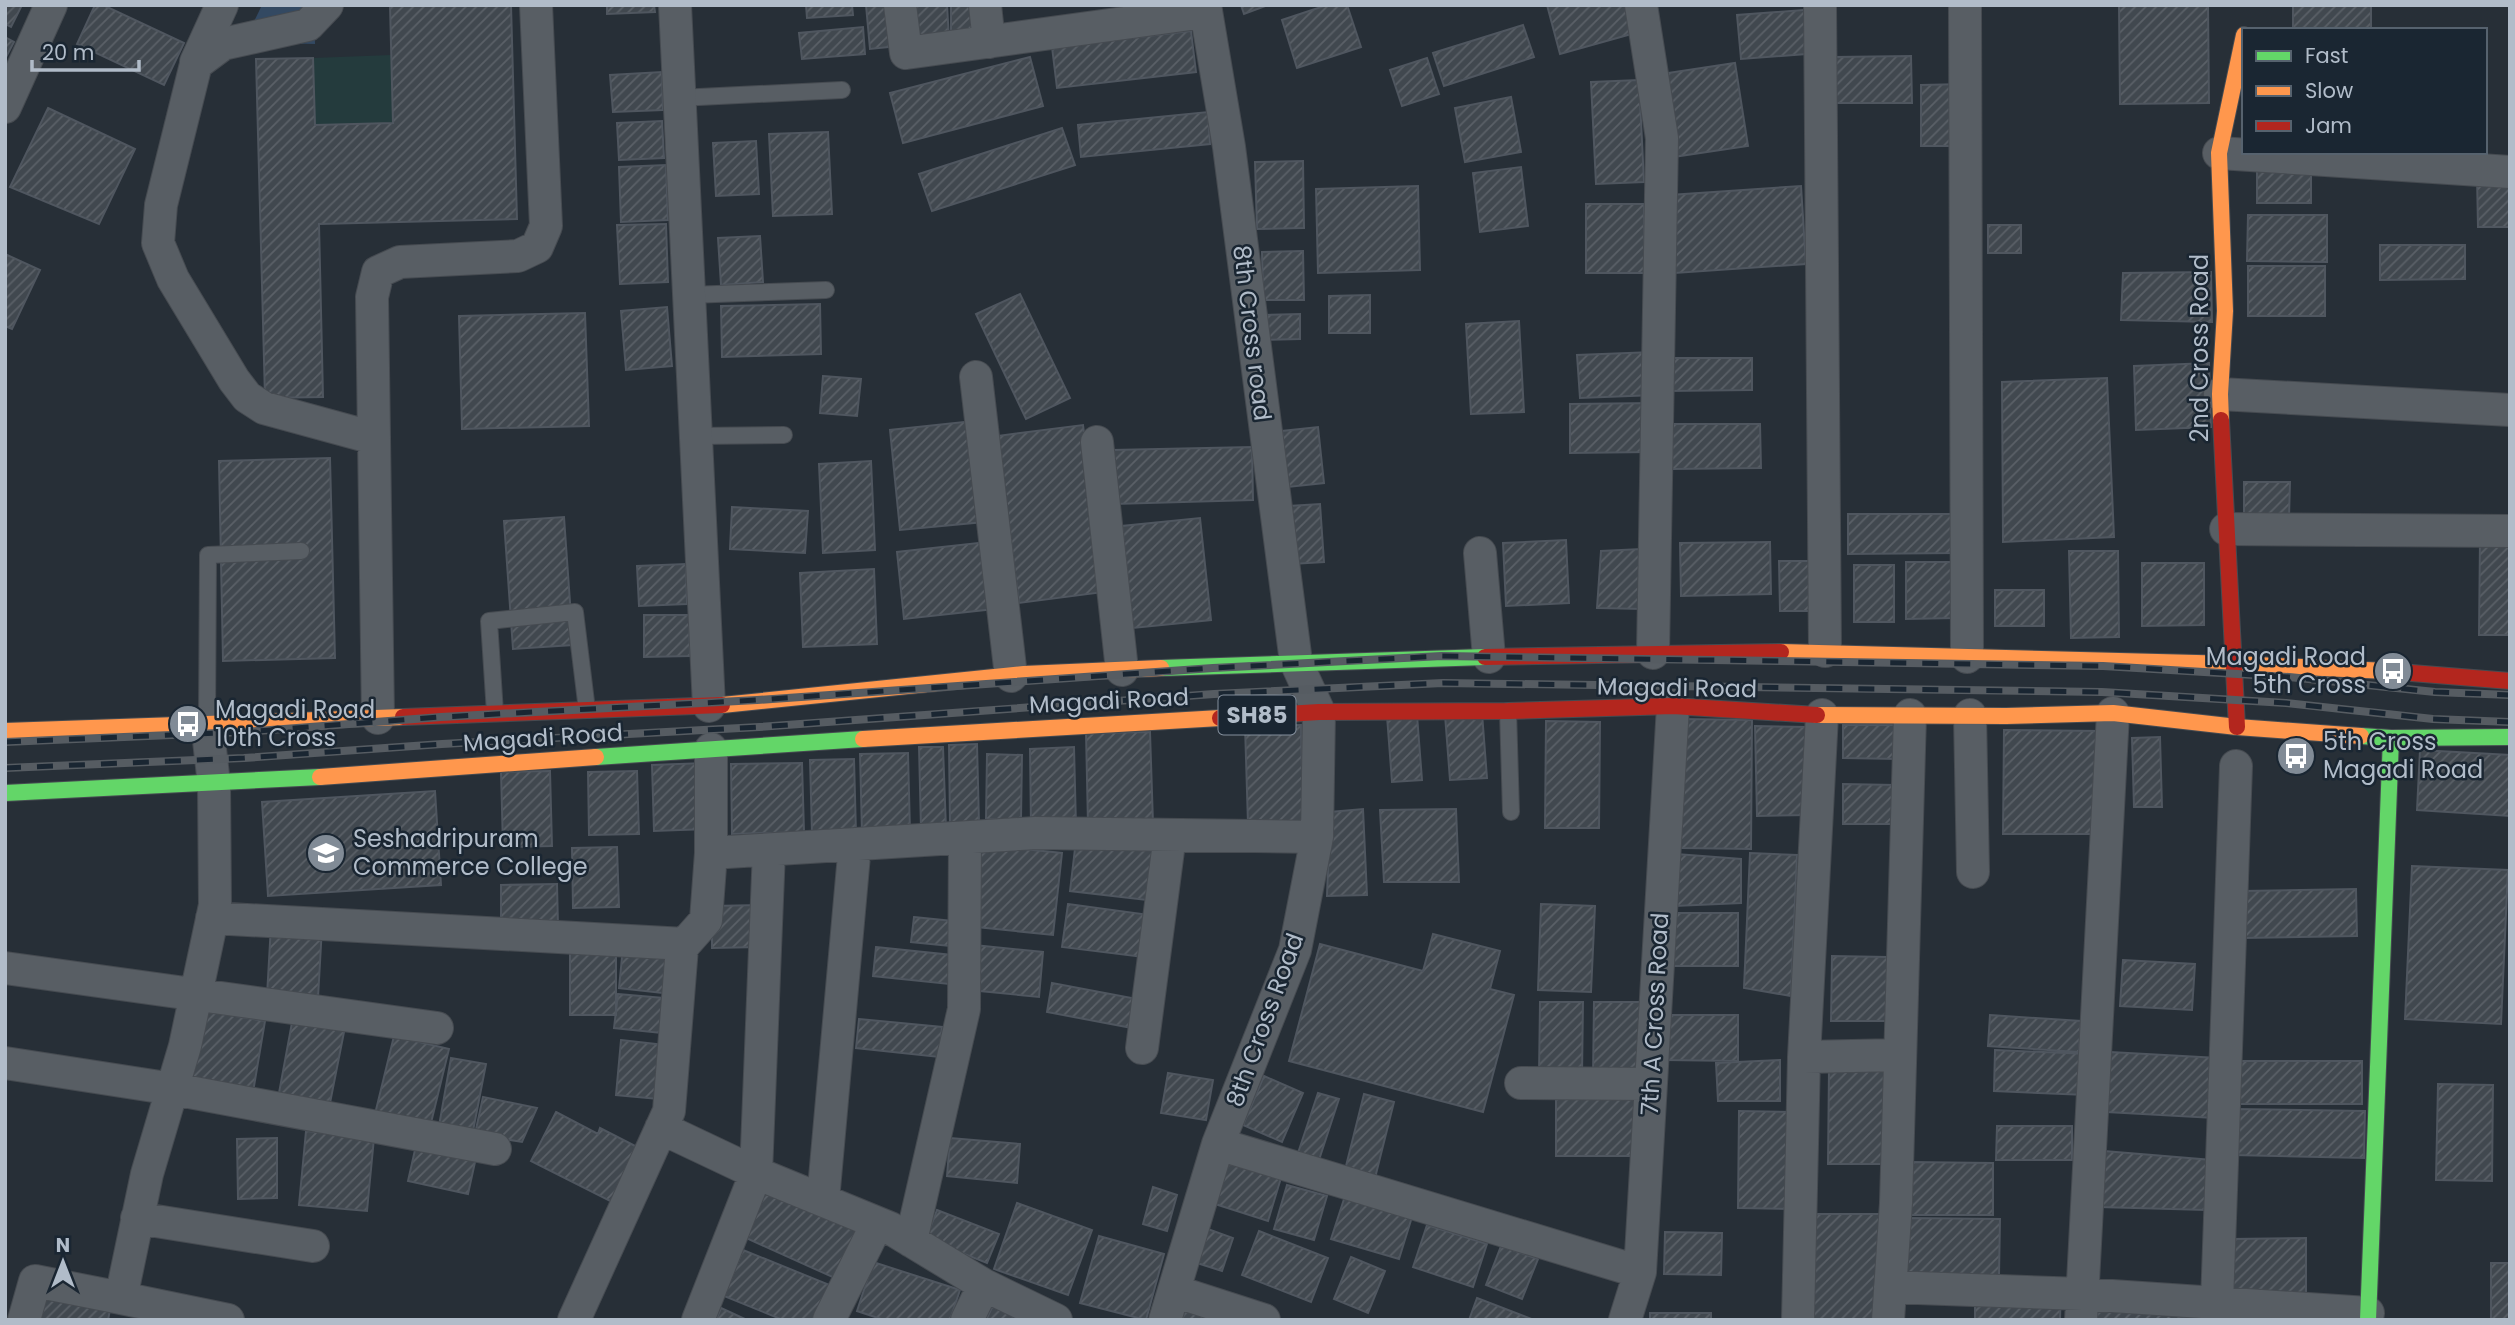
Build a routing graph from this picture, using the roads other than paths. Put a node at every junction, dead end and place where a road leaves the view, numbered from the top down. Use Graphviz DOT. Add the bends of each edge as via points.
graph roads {
  1 [pos="51,5"];
  2 [pos="222,5"];
  3 [pos="327,5"];
  4 [pos="536,5"];
  5 [pos="675,5"];
  6 [pos="900,5"];
  7 [pos="985,5"];
  8 [pos="1641,5"];
  9 [pos="1820,5"];
  10 [pos="1965,5"];
  11 [pos="1205,9"];
  12 [pos="989,42"];
  13 [pos="2242,42"];
  14 [pos="196,64"];
  15 [pos="842,90"];
  16 [pos="679,98"];
  17 [pos="5,107"];
  18 [pos="2219,153"];
  19 [pos="2510,172"];
  20 [pos="826,290"];
  21 [pos="688,295"];
  22 [pos="976,377"];
  23 [pos="2220,394"];
  24 [pos="2510,410"];
  25 [pos="784,435"];
  26 [pos="695,436"];
  27 [pos="374,438"];
  28 [pos="1097,442"];
  29 [pos="2226,529"];
  30 [pos="2510,531"];
  31 [pos="301,551"];
  32 [pos="1480,553"];
  33 [pos="1825,651"];
  34 [pos="1653,653"];
  35 [pos="1489,657"];
  36 [pos="1967,657"];
  37 [pos="1296,662"];
  38 [pos="2235,663"];
  39 [pos="1122,670"];
  40 [pos="1011,676"];
  41 [pos="2510,681"];
  42 [pos="709,706"];
  43 [pos="1674,706"];
  44 [pos="587,710"];
  45 [pos="1508,711"];
  46 [pos="1319,712"];
  47 [pos="495,713"];
  48 [pos="2113,713"];
  49 [pos="1822,715"];
  50 [pos="1910,715"];
  51 [pos="1970,715"];
  52 [pos="378,718"];
  53 [pos="207,723"];
  54 [pos="2237,727"];
  55 [pos="5,731"];
  56 [pos="2510,737"];
  57 [pos="2391,738"];
  58 [pos="711,748"];
  59 [pos="2236,766"];
  60 [pos="214,784"];
  61 [pos="5,793"];
  62 [pos="1511,812"];
  63 [pos="1170,835"];
  64 [pos="1317,837"];
  65 [pos="965,838"];
  66 [pos="855,844"];
  67 [pos="769,850"];
  68 [pos="711,853"];
  69 [pos="1973,872"];
  70 [pos="212,918"];
  71 [pos="685,944"];
  72 [pos="5,968"];
  73 [pos="196,994"];
  74 [pos="437,1028"];
  75 [pos="1142,1048"];
  76 [pos="1900,1055"];
  77 [pos="1804,1056"];
  78 [pos="5,1063"];
  79 [pos="1521,1083"];
  80 [pos="1651,1084"];
  81 [pos="173,1089"];
  82 [pos="661,1128"];
  83 [pos="1218,1144"];
  84 [pos="495,1149"];
  85 [pos="756,1172"];
  86 [pos="823,1200"];
  87 [pos="137,1218"];
  88 [pos="877,1224"];
  89 [pos="911,1241"];
  90 [pos="313,1246"];
  91 [pos="1640,1272"];
  92 [pos="984,1286"];
  93 [pos="1890,1287"];
  94 [pos="121,1298"];
  95 [pos="1170,1305"];
  96 [pos="2081,1307"];
  97 [pos="2201,1308"];
  98 [pos="2368,1316"];
  99 [pos="24,1320"];
  100 [pos="228,1320"];
  101 [pos="574,1320"];
  102 [pos="698,1320"];
  103 [pos="829,1320"];
  104 [pos="967,1320"];
  105 [pos="1056,1320"];
  106 [pos="1264,1320"];
  107 [pos="1625,1320"];
  108 [pos="1798,1320"];
  109 [pos="1888,1320"];
  1 -- 17 [label="street"];
  2 -- 14 [label="street"];
  3 -- 14 [label="street" via="308,25 223,44"];
  4 -- 27 [label="street" via="546,226 537,247 518,256 400,262 378,272 372,297"];
  5 -- 16 [label="street"];
  6 -- 12 [label="street" via="906,53"];
  7 -- 12 [label="street"];
  8 -- 34 [label="street" via="1662,138"];
  9 -- 33 [label="street"];
  10 -- 36 [label="street"];
  11 -- 12 [label="street"];
  11 -- 37 [label="street, 8th Cross road" via="1228,147"];
  13 -- 18 [label="main road, 2nd Cross Road"];
  14 -- 27 [label="street" via="161,205 158,243 173,279 247,397 264,408"];
  15 -- 16 [label="lane"];
  16 -- 21 [label="street"];
  18 -- 19 [label="street"];
  18 -- 23 [label="main road, 2nd Cross Road" via="2225,311"];
  20 -- 21 [label="lane"];
  21 -- 26 [label="street"];
  22 -- 40 [label="street"];
  23 -- 24 [label="street"];
  23 -- 29 [label="main road, 2nd Cross Road"];
  25 -- 26 [label="lane"];
  26 -- 42 [label="street"];
  27 -- 52 [label="street"];
  28 -- 39 [label="street"];
  29 -- 30 [label="street"];
  29 -- 38 [label="main road, 2nd Cross Road"];
  31 -- 53 [label="lane" via="208,555"];
  32 -- 35 [label="street"];
  33 -- 34 [label="main road, Magadi Road / SH85"];
  33 -- 36 [label="main road, Magadi Road / SH85"];
  34 -- 35 [label="main road, Magadi Road / SH85"];
  35 -- 37 [label="main road, Magadi Road / SH85"];
  36 -- 38 [label="main road, Magadi Road / SH85"];
  37 -- 39 [label="main road, Magadi Road / SH85"];
  37 -- 46 [label="street, 8th Cross road"];
  38 -- 41 [label="main road, Magadi Road / SH85"];
  38 -- 54 [label="main road, 2nd Cross Road"];
  39 -- 40 [label="main road, Magadi Road / SH85"];
  40 -- 42 [label="main road, Magadi Road / SH85"];
  42 -- 44 [label="main road, Magadi Road / SH85"];
  43 -- 45 [label="main road, Magadi Road / SH85"];
  43 -- 49 [label="main road, Magadi Road / SH85"];
  43 -- 80 [label="street, 7th A Cross Road"];
  44 -- 47 [label="main road, Magadi Road / SH85"];
  44 -- 47 [label="lane" via="575,612 489,621"];
  45 -- 46 [label="main road, Magadi Road / SH85"];
  45 -- 62 [label="lane"];
  46 -- 58 [label="main road, Magadi Road / SH85"];
  46 -- 64 [label="street, 8th Cross Road"];
  47 -- 52 [label="main road, Magadi Road / SH85"];
  48 -- 51 [label="main road, Magadi Road / SH85"];
  48 -- 54 [label="main road, Magadi Road / SH85"];
  48 -- 96 [label="street"];
  49 -- 50 [label="main road, Magadi Road / SH85"];
  49 -- 77 [label="street"];
  50 -- 51 [label="main road, Magadi Road / SH85"];
  50 -- 76 [label="street"];
  51 -- 69 [label="street"];
  52 -- 53 [label="main road, Magadi Road / SH85"];
  53 -- 55 [label="main road, Magadi Road / SH85"];
  53 -- 60 [label="street"];
  54 -- 57 [label="main road, Magadi Road / SH85"];
  56 -- 57 [label="main road, Magadi Road / SH85"];
  57 -- 98 [label="main road"];
  58 -- 60 [label="main road, Magadi Road / SH85"];
  58 -- 68 [label="street"];
  59 -- 97 [label="street"];
  60 -- 61 [label="main road, Magadi Road / SH85"];
  60 -- 70 [label="street"];
  63 -- 64 [label="street"];
  63 -- 65 [label="street" via="1035,833"];
  63 -- 75 [label="street"];
  64 -- 83 [label="street, 8th Cross Road" via="1295,950"];
  65 -- 66 [label="street"];
  65 -- 89 [label="street" via="964,1009"];
  66 -- 67 [label="street"];
  66 -- 86 [label="street"];
  67 -- 68 [label="street"];
  67 -- 85 [label="street"];
  68 -- 71 [label="street" via="706,920"];
  70 -- 71 [label="street"];
  70 -- 73 [label="street"];
  71 -- 82 [label="street" via="669,1111"];
  72 -- 73 [label="street"];
  73 -- 74 [label="street"];
  73 -- 81 [label="street"];
  76 -- 77 [label="street"];
  76 -- 93 [label="street"];
  77 -- 108 [label="street"];
  78 -- 81 [label="street"];
  79 -- 80 [label="street"];
  80 -- 91 [label="street, 7th A Cross Road"];
  81 -- 84 [label="street"];
  81 -- 87 [label="street"];
  82 -- 85 [label="street"];
  82 -- 101 [label="street"];
  83 -- 91 [label="street"];
  83 -- 95 [label="street, 8th Cross Road"];
  85 -- 86 [label="street"];
  85 -- 102 [label="street"];
  86 -- 88 [label="street"];
  87 -- 90 [label="street"];
  87 -- 94 [label="street"];
  88 -- 89 [label="street"];
  88 -- 103 [label="street"];
  89 -- 92 [label="street"];
  91 -- 107 [label="street, 7th A Cross Road"];
  92 -- 104 [label="street"];
  92 -- 105 [label="street"];
  93 -- 96 [label="street"];
  93 -- 109 [label="street"];
  94 -- 99 [label="street" via="35,1281"];
  94 -- 100 [label="street"];
  95 -- 106 [label="street"];
  96 -- 97 [label="street"];
  97 -- 98 [label="street"];
}
